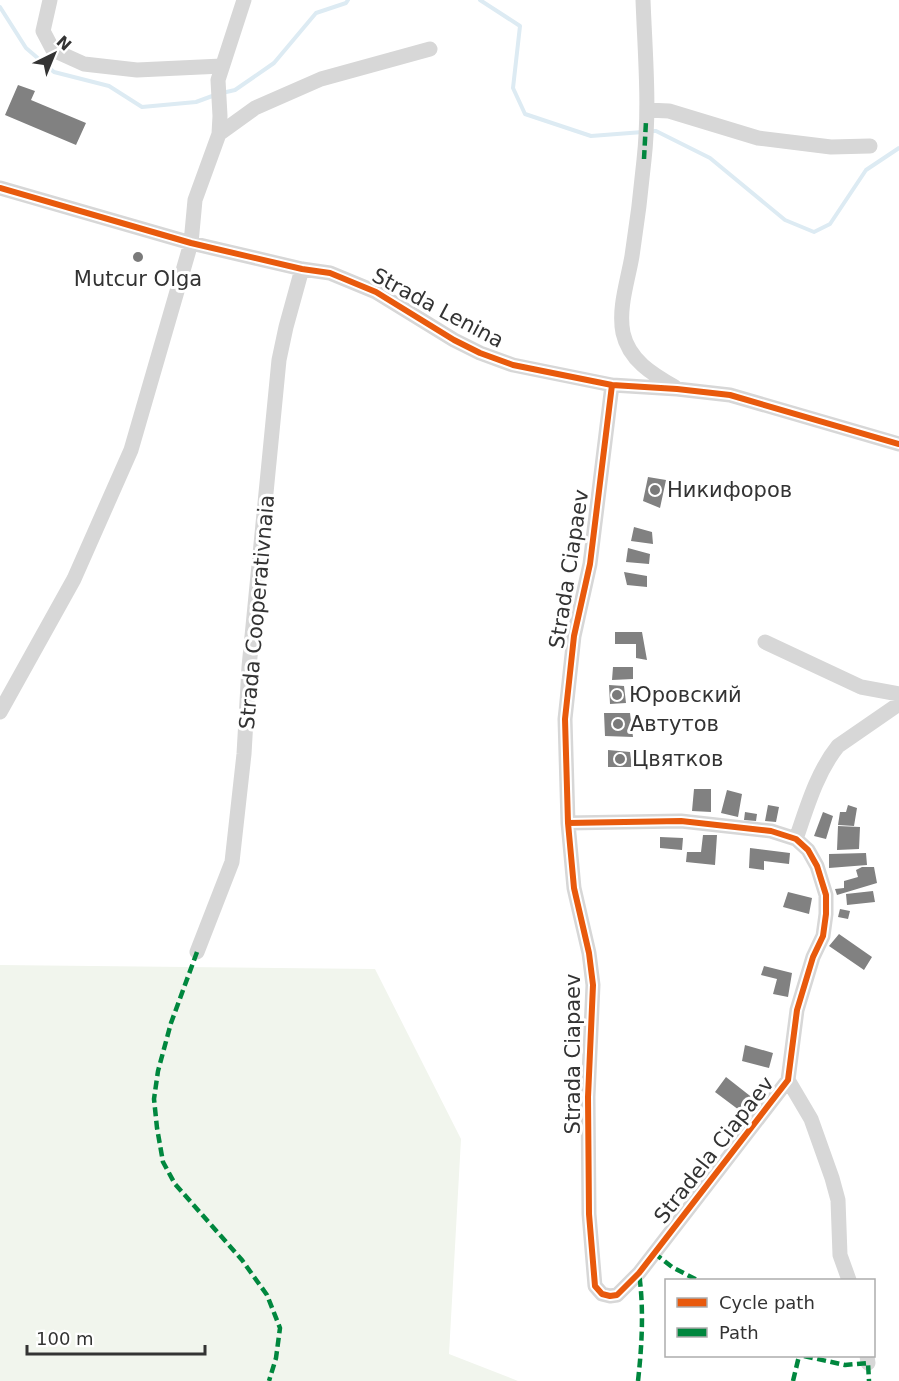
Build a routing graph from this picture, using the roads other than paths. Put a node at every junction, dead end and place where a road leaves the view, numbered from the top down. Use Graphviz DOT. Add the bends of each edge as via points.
graph roads {
  1 [pos="50,0"];
  2 [pos="244,0"];
  3 [pos="643,0"];
  4 [pos="430,49"];
  5 [pos="222,66"];
  6 [pos="647,115"];
  7 [pos="219,134"];
  8 [pos="870,146"];
  9 [pos="0,188"];
  10 [pos="191,243"];
  11 [pos="302,269"];
  12 [pos="612,385"];
  13 [pos="677,389"];
  14 [pos="899,444"];
  15 [pos="765,642"];
  16 [pos="899,694"];
  17 [pos="899,704"];
  18 [pos="0,712"];
  19 [pos="568,823"];
  20 [pos="796,838"];
  21 [pos="197,951"];
  22 [pos="788,1080"];
  23 [pos="848,1279"];
  24 [pos="602,1294"];
  1 -- 5 [label="street" via="43,31 53,50 84,64 137,70"];
  2 -- 5 [label="street"];
  3 -- 6 [label="street"];
  4 -- 7 [label="street" via="321,79 255,108"];
  5 -- 7 [label="street" via="218,80"];
  6 -- 8 [label="street" via="669,111 758,138 831,147"];
  6 -- 13 [label="street" via="623,333 633,357 651,374"];
  7 -- 10 [label="street" via="195,200"];
  9 -- 10 [label="street, Strada Lenina"];
  10 -- 11 [label="street, Strada Lenina"];
  10 -- 18 [label="street" via="131,450 74,579"];
  11 -- 12 [label="street, Strada Lenina" via="330,273 376,292 480,353 513,365"];
  11 -- 21 [label="street, Strada Cooperativnaia" via="279,360 232,862"];
  12 -- 13 [label="street, Strada Lenina"];
  12 -- 19 [label="street, Strada Ciapaev" via="590,564 574,636 565,719"];
  13 -- 14 [label="street, Strada Lenina" via="730,395"];
  15 -- 16 [label="street" via="861,687"];
  17 -- 20 [label="street" via="830,755"];
  19 -- 20 [label="street" via="681,821 771,831"];
  19 -- 24 [label="street, Strada Ciapaev" via="574,888 593,985 588,1096 589,1214 595,1286"];
  20 -- 22 [label="street, Stradela Ciapaev" via="817,866 826,895 826,914 823,936 797,1010"];
  22 -- 23 [label="street, Stradela Ciapaev" via="811,1119 832,1178 838,1200 840,1256"];
  22 -- 24 [label="street, Stradela Ciapaev" via="639,1273 617,1295"];
}
